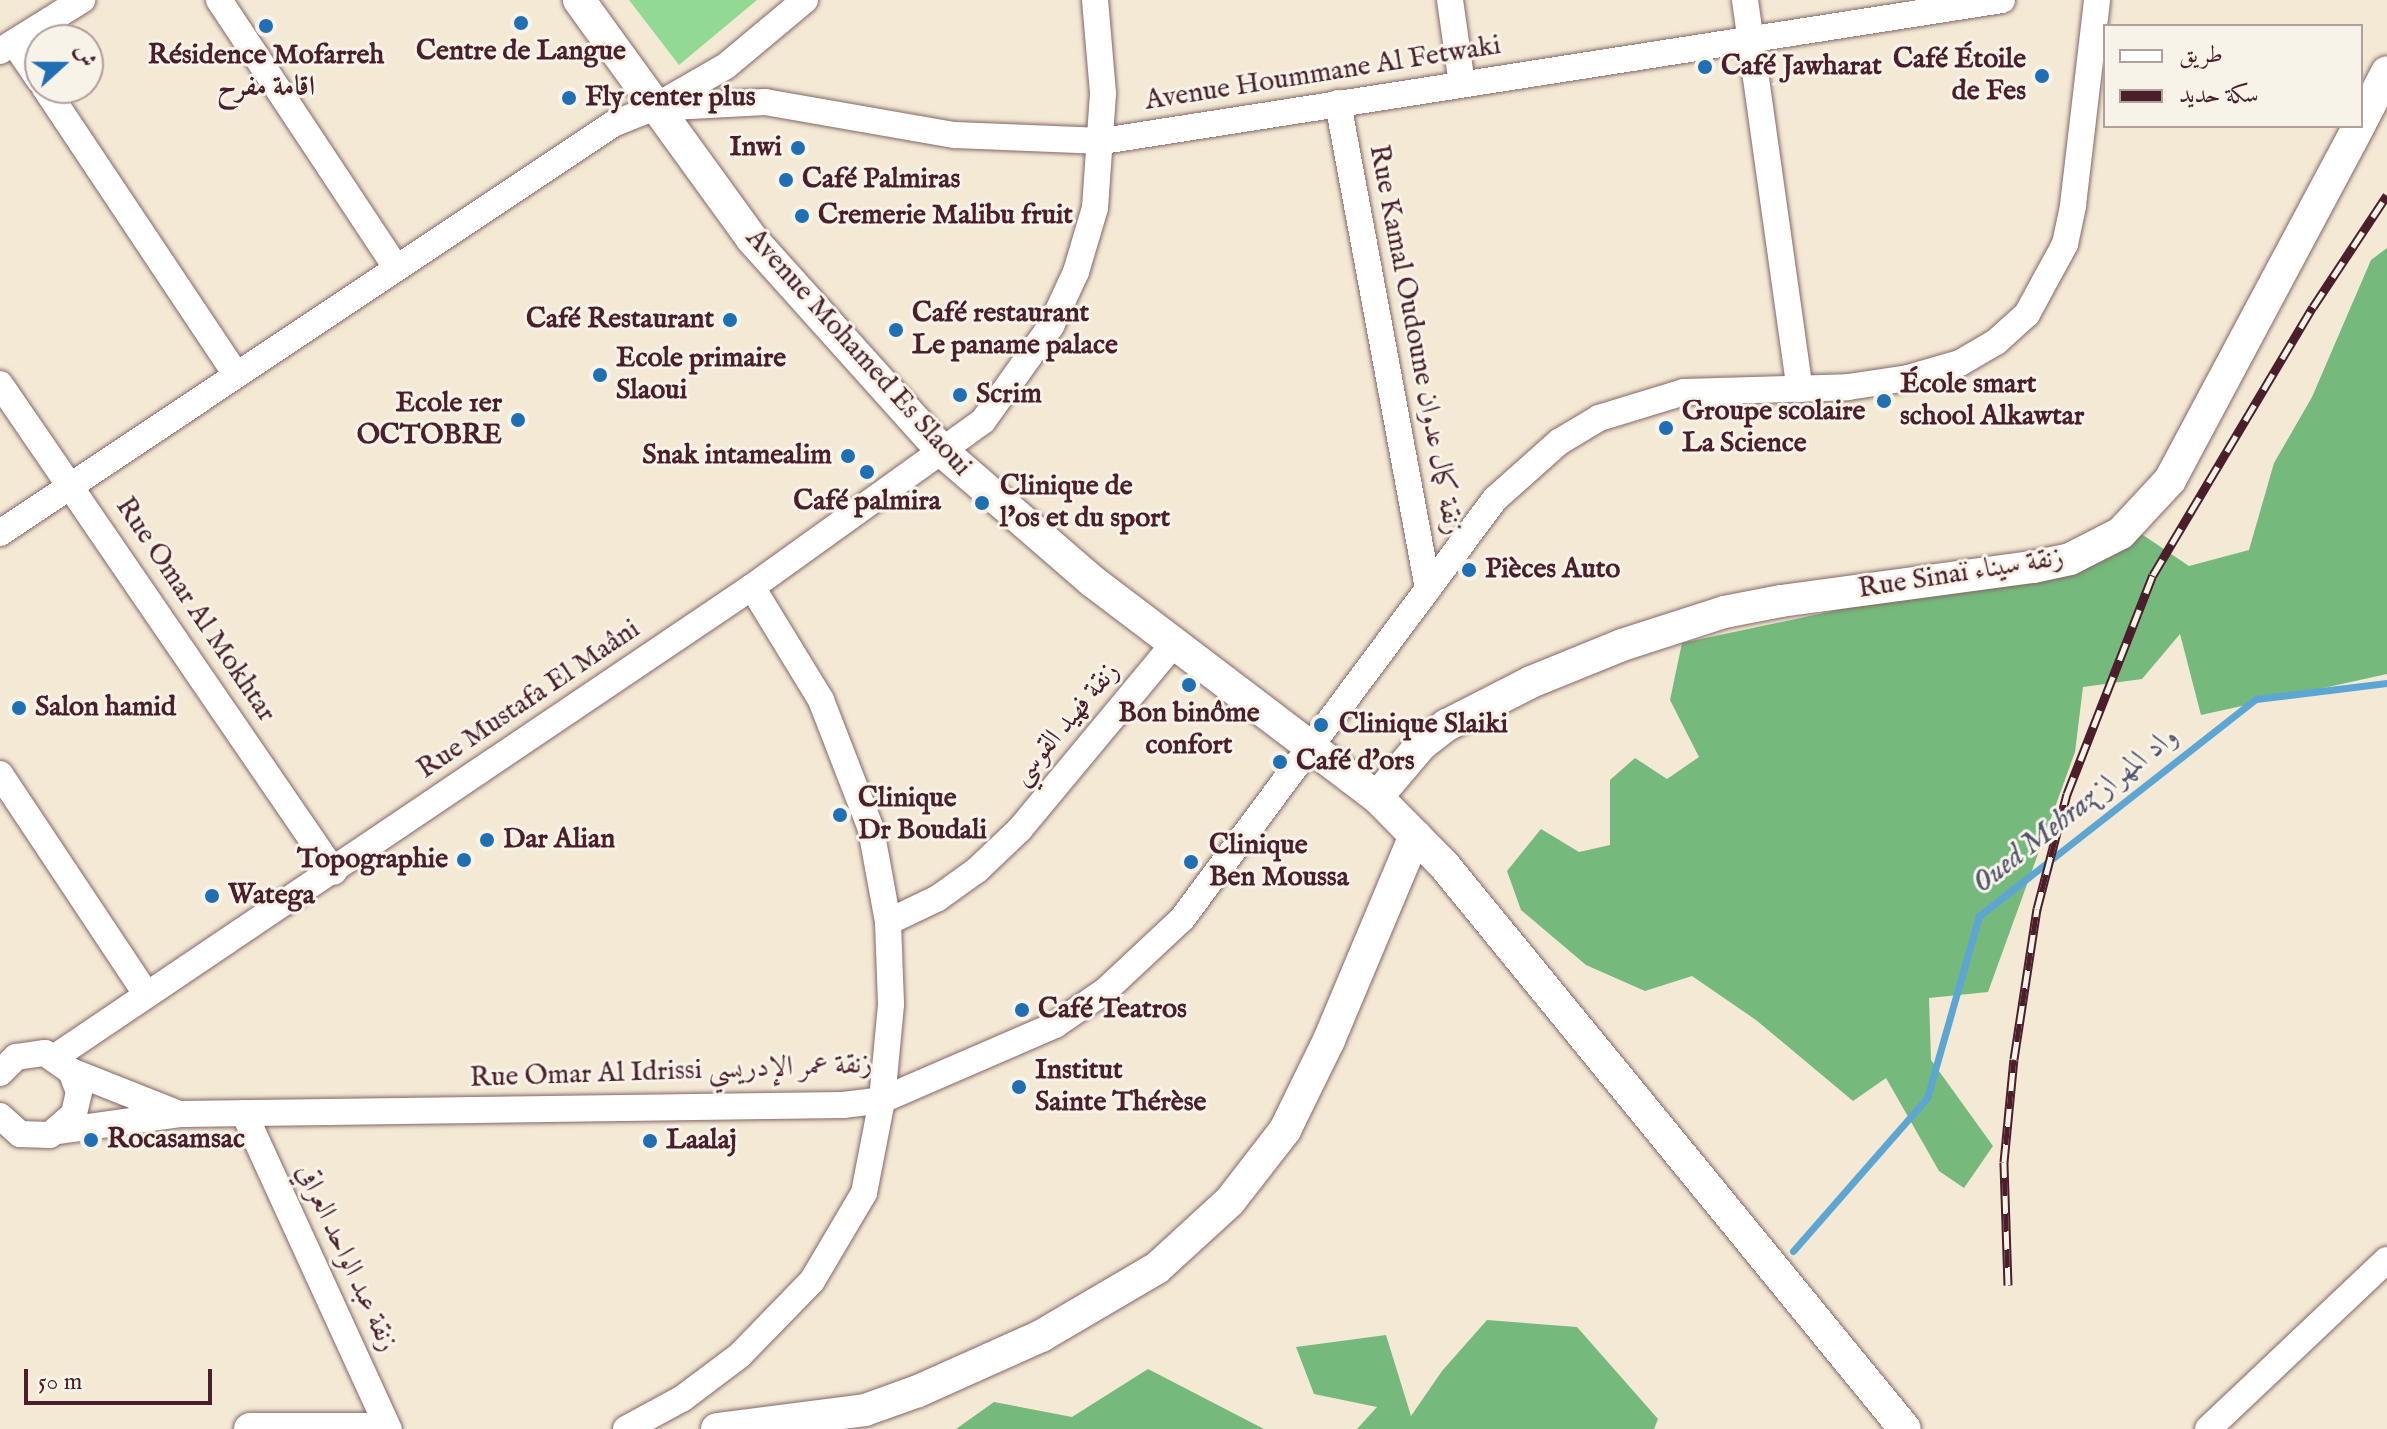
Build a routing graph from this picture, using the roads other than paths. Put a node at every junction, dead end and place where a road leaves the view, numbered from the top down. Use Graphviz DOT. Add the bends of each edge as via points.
graph roads {
  1 [pos="82,0"];
  2 [pos="219,0"];
  3 [pos="579,0"];
  4 [pos="805,0"];
  5 [pos="1095,0"];
  6 [pos="1450,0"];
  7 [pos="1745,0"];
  8 [pos="2002,0"];
  9 [pos="2097,0"];
  10 [pos="1751,37"];
  11 [pos="7,47"];
  12 [pos="24,65"];
  13 [pos="2387,72"];
  14 [pos="1462,84"];
  15 [pos="1338,103"];
  16 [pos="56,104"];
  17 [pos="653,108"];
  18 [pos="2363,118"];
  19 [pos="2358,128"];
  20 [pos="1103,141"];
  21 [pos="396,267"];
  22 [pos="235,373"];
  23 [pos="2,389"];
  24 [pos="1800,389"];
  25 [pos="942,451"];
  26 [pos="72,485"];
  27 [pos="0,533"];
  28 [pos="752,587"];
  29 [pos="1428,589"];
  30 [pos="1173,645"];
  31 [pos="1314,748"];
  32 [pos="0,774"];
  33 [pos="1377,797"];
  34 [pos="1415,835"];
  35 [pos="334,872"];
  36 [pos="888,922"];
  37 [pos="147,995"];
  38 [pos="63,1064"];
  39 [pos="0,1073"];
  40 [pos="882,1100"];
  41 [pos="244,1113"];
  42 [pos="180,1114"];
  43 [pos="0,1116"];
  44 [pos="59,1131"];
  45 [pos="29,1137"];
  46 [pos="0,1144"];
  47 [pos="2387,1260"];
  48 [pos="250,1429"];
  49 [pos="366,1429"];
  50 [pos="389,1429"];
  51 [pos="626,1429"];
  52 [pos="717,1429"];
  53 [pos="1905,1429"];
  54 [pos="2208,1429"];
  1 -- 11 [label="street"];
  2 -- 21 [label="street"];
  3 -- 17 [label="street, Avenue Mohamed Es Slaoui"];
  4 -- 17 [label="street" via="726,66"];
  5 -- 20 [label="street, Rue Mustafa El Maâni" via="1102,49"];
  6 -- 14 [label="street"];
  7 -- 10 [label="street"];
  8 -- 10 [label="street, Avenue Hoummane Al Fetwaki"];
  9 -- 24 [label="street, Rue Omar Al Idrissi زنقة عمر الإدريسي" via="2071,218 2048,281 2027,314 1996,342 1960,363 1908,378"];
  10 -- 14 [label="street, Avenue Hoummane Al Fetwaki"];
  10 -- 24 [label="street"];
  11 -- 12 [label="street"];
  13 -- 18 [label="street, Rue Sinaï زنقة سيناء"];
  14 -- 15 [label="street, Avenue Hoummane Al Fetwaki"];
  15 -- 20 [label="street, Avenue Hoummane Al Fetwaki"];
  15 -- 29 [label="street, Rue Kamal Oudoune زنقة كمال عدوان"];
  16 -- 22 [label="street"];
  17 -- 20 [label="street, Avenue Hoummane Al Fetwaki" via="765,102 955,135"];
  17 -- 21 [label="street" via="613,124"];
  17 -- 25 [label="street, Avenue Mohamed Es Slaoui" via="770,260"];
  19 -- 33 [label="street, Rue Sinaï زنقة سيناء" via="2170,480 2121,533 2070,559 1781,601 1724,612 1622,645 1531,682 1447,725 1421,745"];
  20 -- 25 [label="street, Rue Mustafa El Maâni" via="1095,208 1076,272 1051,326 983,421"];
  21 -- 22 [label="street"];
  22 -- 26 [label="street"];
  23 -- 26 [label="street, Rue Omar Al Mokhtar"];
  24 -- 29 [label="street, Rue Omar Al Idrissi زنقة عمر الإدريسي" via="1684,392 1599,418 1525,469 1495,499"];
  25 -- 28 [label="street, Rue Mustafa El Maâni"];
  25 -- 30 [label="street, Avenue Mohamed Es Slaoui"];
  26 -- 27 [label="street"];
  26 -- 35 [label="street, Rue Omar Al Mokhtar"];
  28 -- 35 [label="street, Rue Mustafa El Maâni"];
  28 -- 36 [label="street" via="791,643 841,743 871,829"];
  29 -- 31 [label="street, Rue Omar Al Idrissi زنقة عمر الإدريسي"];
  30 -- 31 [label="street, Avenue Mohamed Es Slaoui"];
  30 -- 36 [label="street, زنقة فهيد القوسي" via="988,860 938,898"];
  31 -- 33 [label="street, Avenue Mohamed Es Slaoui"];
  31 -- 40 [label="street, Rue Omar Al Idrissi زنقة عمر الإدريسي" via="1182,919 1105,991 1030,1038"];
  32 -- 37 [label="street"];
  33 -- 34 [label="street, Avenue Mohamed Es Slaoui"];
  34 -- 52 [label="street" via="1285,1130 1230,1201 1157,1268 1041,1336 918,1391 865,1410"];
  34 -- 53 [label="street, Avenue Mohamed Es Slaoui"];
  35 -- 37 [label="street, Rue Mustafa El Maâni"];
  36 -- 40 [label="street" via="891,1004"];
  37 -- 38 [label="street, Rue Mustafa El Maâni"];
  38 -- 39 [label="street" via="25,1054"];
  38 -- 42 [label="street, Rue Omar Al Idrissi زنقة عمر الإدريسي"];
  38 -- 44 [label="street" via="77,1103"];
  40 -- 41 [label="street, Rue Omar Al Idrissi زنقة عمر الإدريسي" via="843,1105"];
  40 -- 51 [label="street" via="864,1193 812,1281 740,1355 683,1398"];
  41 -- 42 [label="street, Rue Omar Al Idrissi زنقة عمر الإدريسي"];
  41 -- 50 [label="street, زنقة عبد الواحد العراقي"];
  42 -- 44 [label="street, Rue Omar Al Idrissi زنقة عمر الإدريسي"];
  43 -- 45 [label="street" via="11,1129"];
  44 -- 45 [label="street, Rue Omar Al Idrissi زنقة عمر الإدريسي"];
  45 -- 46 [label="street"];
  47 -- 54 [label="street"];
  48 -- 49 [label="street"];
}
